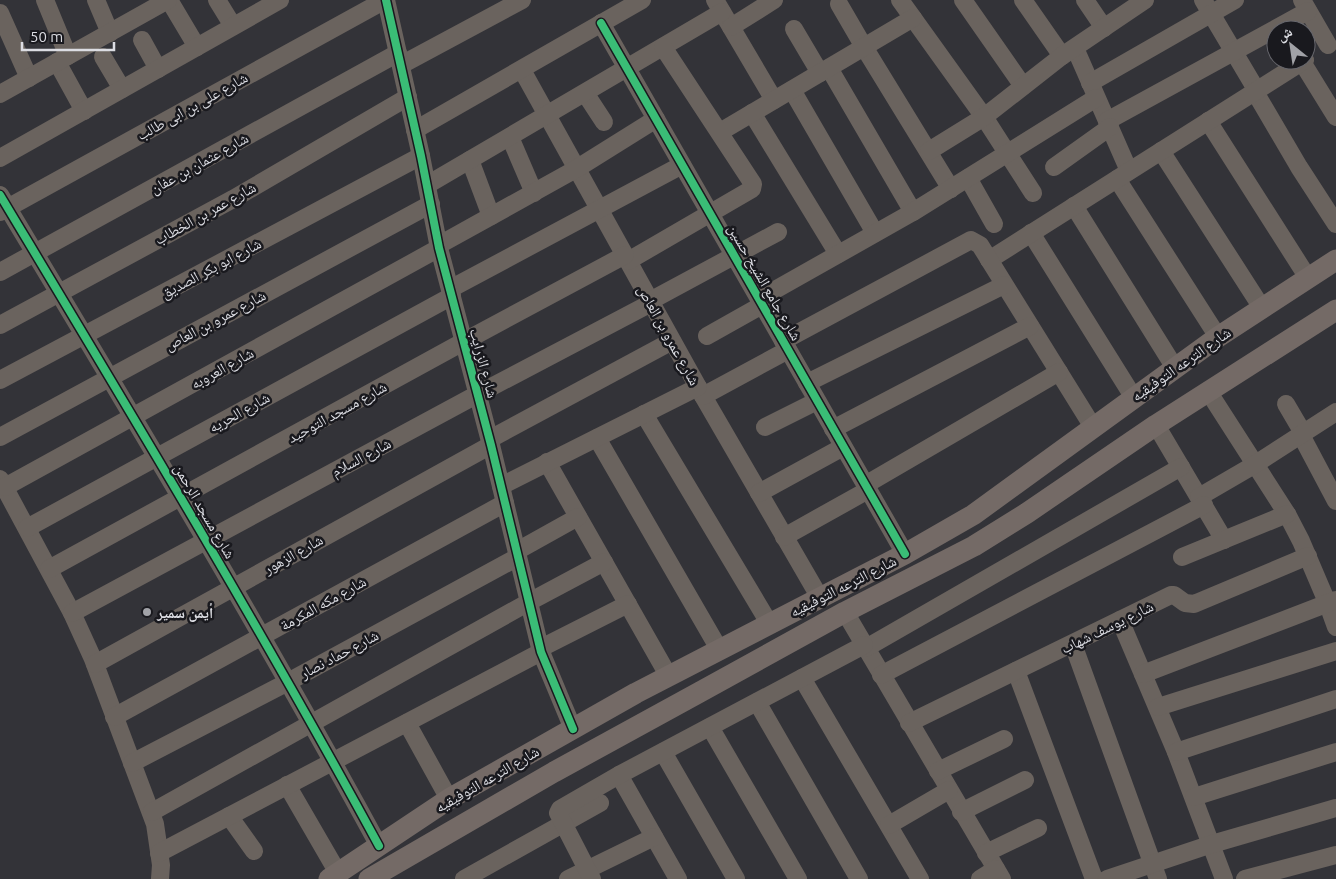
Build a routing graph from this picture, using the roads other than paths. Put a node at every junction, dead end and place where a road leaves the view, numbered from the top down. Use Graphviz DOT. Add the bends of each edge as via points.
graph roads {
  1 [pos="45,0"];
  2 [pos="96,0"];
  3 [pos="217,0"];
  4 [pos="280,0"];
  5 [pos="385,0"];
  6 [pos="522,0"];
  7 [pos="642,0"];
  8 [pos="900,0"];
  9 [pos="963,0"];
  10 [pos="1023,0"];
  11 [pos="1085,0"];
  12 [pos="1235,0"];
  13 [pos="163,1"];
  14 [pos="1143,1"];
  15 [pos="766,2"];
  16 [pos="839,4"];
  17 [pos="1305,6"];
  18 [pos="1207,7"];
  19 [pos="0,13"];
  20 [pos="723,13"];
  21 [pos="913,18"];
  22 [pos="602,23"];
  23 [pos="233,26"];
  24 [pos="1104,28"];
  25 [pos="794,29"];
  26 [pos="110,33"];
  27 [pos="142,40"];
  28 [pos="1332,43"];
  29 [pos="664,46"];
  30 [pos="197,47"];
  31 [pos="864,47"];
  32 [pos="1068,52"];
  33 [pos="1234,52"];
  34 [pos="1316,53"];
  35 [pos="103,57"];
  36 [pos="63,59"];
  37 [pos="399,59"];
  38 [pos="627,68"];
  39 [pos="158,69"];
  40 [pos="522,70"];
  41 [pos="824,70"];
  42 [pos="1289,70"];
  43 [pos="1310,70"];
  44 [pos="29,78"];
  45 [pos="1023,86"];
  46 [pos="122,89"];
  47 [pos="792,90"];
  48 [pos="1093,90"];
  49 [pos="1256,92"];
  50 [pos="585,93"];
  51 [pos="0,94"];
  52 [pos="408,97"];
  53 [pos="774,100"];
  54 [pos="84,111"];
  55 [pos="752,113"];
  56 [pos="547,115"];
  57 [pos="984,117"];
  58 [pos="1336,117"];
  59 [pos="656,119"];
  60 [pos="1208,121"];
  61 [pos="604,122"];
  62 [pos="1108,124"];
  63 [pos="415,130"];
  64 [pos="720,132"];
  65 [pos="510,137"];
  66 [pos="1161,150"];
  67 [pos="929,151"];
  68 [pos="1008,153"];
  69 [pos="421,156"];
  70 [pos="0,158"];
  71 [pos="470,160"];
  72 [pos="682,165"];
  73 [pos="1054,167"];
  74 [pos="576,169"];
  75 [pos="1123,175"];
  76 [pos="968,178"];
  77 [pos="427,185"];
  78 [pos="951,189"];
  79 [pos="534,193"];
  80 [pos="1033,193"];
  81 [pos="431,204"];
  82 [pos="3,205"];
  83 [pos="1074,206"];
  84 [pos="599,209"];
  85 [pos="913,212"];
  86 [pos="710,214"];
  87 [pos="491,216"];
  88 [pos="994,224"];
  89 [pos="1336,224"];
  90 [pos="778,232"];
  91 [pos="876,233"];
  92 [pos="1031,233"];
  93 [pos="439,247"];
  94 [pos="35,253"];
  95 [pos="838,254"];
  96 [pos="734,255"];
  97 [pos="626,258"];
  98 [pos="989,260"];
  99 [pos="1336,260"];
  100 [pos="0,272"];
  101 [pos="1308,278"];
  102 [pos="1004,285"];
  103 [pos="59,292"];
  104 [pos="451,292"];
  105 [pos="651,302"];
  106 [pos="761,302"];
  107 [pos="1262,308"];
  108 [pos="1336,310"];
  109 [pos="0,325"];
  110 [pos="1030,326"];
  111 [pos="84,335"];
  112 [pos="706,336"];
  113 [pos="1218,338"];
  114 [pos="672,341"];
  115 [pos="463,342"];
  116 [pos="785,345"];
  117 [pos="1175,368"];
  118 [pos="1059,372"];
  119 [pos="110,377"];
  120 [pos="0,380"];
  121 [pos="807,383"];
  122 [pos="1208,391"];
  123 [pos="700,392"];
  124 [pos="478,394"];
  125 [pos="1134,398"];
  126 [pos="817,401"];
  127 [pos="1286,404"];
  128 [pos="1336,412"];
  129 [pos="644,414"];
  130 [pos="134,417"];
  131 [pos="1156,424"];
  132 [pos="765,427"];
  133 [pos="1093,427"];
  134 [pos="833,429"];
  135 [pos="1302,434"];
  136 [pos="0,437"];
  137 [pos="596,438"];
  138 [pos="490,442"];
  139 [pos="843,447"];
  140 [pos="157,457"];
  141 [pos="547,462"];
  142 [pos="1254,465"];
  143 [pos="1181,467"];
  144 [pos="2,483"];
  145 [pos="867,488"];
  146 [pos="759,492"];
  147 [pos="503,494"];
  148 [pos="181,498"];
  149 [pos="1201,501"];
  150 [pos="1336,501"];
  151 [pos="1287,514"];
  152 [pos="578,518"];
  153 [pos="27,528"];
  154 [pos="784,537"];
  155 [pos="1224,540"];
  156 [pos="206,541"];
  157 [pos="517,554"];
  158 [pos="905,554"];
  159 [pos="1308,556"];
  160 [pos="1182,557"];
  161 [pos="604,562"];
  162 [pos="49,570"];
  163 [pos="234,587"];
  164 [pos="820,598"];
  165 [pos="1332,601"];
  166 [pos="529,602"];
  167 [pos="628,604"];
  168 [pos="846,612"];
  169 [pos="72,613"];
  170 [pos="1120,620"];
  171 [pos="769,624"];
  172 [pos="1336,627"];
  173 [pos="262,636"];
  174 [pos="1073,644"];
  175 [pos="865,647"];
  176 [pos="541,650"];
  177 [pos="719,650"];
  178 [pos="1336,651"];
  179 [pos="95,664"];
  180 [pos="1016,671"];
  181 [pos="1143,674"];
  182 [pos="668,675"];
  183 [pos="881,675"];
  184 [pos="802,678"];
  185 [pos="288,682"];
  186 [pos="1336,699"];
  187 [pos="756,702"];
  188 [pos="1158,707"];
  189 [pos="114,717"];
  190 [pos="312,723"];
  191 [pos="407,723"];
  192 [pos="910,723"];
  193 [pos="710,727"];
  194 [pos="573,729"];
  195 [pos="1004,739"];
  196 [pos="663,752"];
  197 [pos="1176,752"];
  198 [pos="1336,752"];
  199 [pos="333,762"];
  200 [pos="132,763"];
  201 [pos="938,771"];
  202 [pos="619,775"];
  203 [pos="1025,780"];
  204 [pos="287,785"];
  205 [pos="948,790"];
  206 [pos="1194,796"];
  207 [pos="449,799"];
  208 [pos="600,803"];
  209 [pos="1336,808"];
  210 [pos="152,812"];
  211 [pos="961,812"];
  212 [pos="229,816"];
  213 [pos="562,824"];
  214 [pos="889,825"];
  215 [pos="1038,828"];
  216 [pos="654,837"];
  217 [pos="1212,844"];
  218 [pos="379,846"];
  219 [pos="254,851"];
  220 [pos="159,853"];
  221 [pos="986,854"];
  222 [pos="1336,855"];
  223 [pos="1155,871"];
  224 [pos="590,874"];
  225 [pos="999,874"];
  226 [pos="333,876"];
  227 [pos="160,879"];
  228 [pos="369,879"];
  229 [pos="464,879"];
  230 [pos="568,879"];
  231 [pos="677,879"];
  232 [pos="736,879"];
  233 [pos="798,879"];
  234 [pos="859,879"];
  235 [pos="920,879"];
  236 [pos="980,879"];
  237 [pos="1094,879"];
  238 [pos="1107,879"];
  239 [pos="1224,879"];
  240 [pos="1245,879"];
  1 -- 36 [label="street"];
  2 -- 26 [label="street"];
  3 -- 23 [label="street"];
  4 -- 23 [label="street"];
  5 -- 37 [label="street, شارع الزرايب"];
  5 -- 82 [label="street, شارع على بن ابى طالب"];
  6 -- 37 [label="street, شارع عثمان بن عفان"];
  7 -- 22 [label="street"];
  8 -- 21 [label="street"];
  9 -- 45 [label="street"];
  10 -- 32 [label="street"];
  11 -- 24 [label="street"];
  12 -- 18 [label="street"];
  13 -- 26 [label="street"];
  13 -- 30 [label="street"];
  14 -- 24 [label="street"];
  15 -- 20 [label="street"];
  16 -- 31 [label="street"];
  17 -- 28 [label="street"];
  17 -- 33 [label="street"];
  18 -- 33 [label="street"];
  18 -- 48 [label="street"];
  19 -- 44 [label="street"];
  20 -- 29 [label="street"];
  20 -- 53 [label="street"];
  21 -- 31 [label="street"];
  21 -- 57 [label="street"];
  22 -- 38 [label="street, شارع جامع الشيخ حسين"];
  22 -- 40 [label="street"];
  23 -- 30 [label="street"];
  24 -- 32 [label="street"];
  25 -- 41 [label="street"];
  26 -- 36 [label="street"];
  27 -- 39 [label="street"];
  28 -- 34 [label="street"];
  29 -- 38 [label="street"];
  29 -- 64 [label="street"];
  30 -- 39 [label="street"];
  31 -- 41 [label="street"];
  31 -- 67 [label="street"];
  32 -- 45 [label="street"];
  32 -- 48 [label="street"];
  33 -- 49 [label="street"];
  33 -- 62 [label="street"];
  35 -- 46 [label="street"];
  36 -- 44 [label="street"];
  36 -- 54 [label="street"];
  37 -- 52 [label="street, شارع الزرايب"];
  37 -- 94 [label="street, شارع عثمان بن عفان"];
  38 -- 50 [label="street"];
  38 -- 59 [label="street, شارع جامع الشيخ حسين"];
  39 -- 46 [label="street"];
  40 -- 56 [label="street, شارع عمرو بن العاص"];
  40 -- 63 [label="street"];
  41 -- 47 [label="street"];
  41 -- 85 [label="street"];
  42 -- 49 [label="street"];
  43 -- 58 [label="street"];
  44 -- 51 [label="street"];
  45 -- 57 [label="street"];
  46 -- 54 [label="street"];
  47 -- 53 [label="street"];
  47 -- 91 [label="street"];
  48 -- 62 [label="street"];
  48 -- 68 [label="street"];
  49 -- 60 [label="street"];
  49 -- 89 [label="street"];
  50 -- 56 [label="street"];
  50 -- 61 [label="street"];
  52 -- 63 [label="street, شارع الزرايب"];
  52 -- 103 [label="street, شارع عمر بن الخطاب" via="233,199"];
  53 -- 55 [label="street"];
  54 -- 70 [label="street"];
  55 -- 64 [label="street"];
  55 -- 95 [label="street"];
  56 -- 65 [label="street"];
  56 -- 74 [label="street, شارع عمرو بن العاص"];
  57 -- 67 [label="street"];
  57 -- 68 [label="street"];
  59 -- 72 [label="street, شارع جامع الشيخ حسين"];
  59 -- 74 [label="street, شارع العروبه"];
  60 -- 66 [label="street"];
  60 -- 101 [label="street"];
  62 -- 73 [label="street"];
  62 -- 75 [label="street"];
  63 -- 69 [label="street, شارع الزرايب"];
  64 -- 86 [label="street, شارع مسجد التوحيد" via="753,187"];
  65 -- 71 [label="street"];
  65 -- 79 [label="street"];
  66 -- 75 [label="street"];
  66 -- 107 [label="street"];
  67 -- 78 [label="street"];
  68 -- 76 [label="street"];
  68 -- 80 [label="street"];
  69 -- 77 [label="street, شارع الزرايب"];
  69 -- 111 [label="street, شارع ابو بكر الصديق"];
  71 -- 77 [label="street"];
  71 -- 87 [label="street"];
  72 -- 84 [label="street, شارع الحريه"];
  72 -- 86 [label="street, شارع جامع الشيخ حسين"];
  74 -- 79 [label="street, شارع العروبه"];
  74 -- 84 [label="street, شارع عمرو بن العاص"];
  75 -- 83 [label="street"];
  75 -- 113 [label="street"];
  76 -- 78 [label="street"];
  76 -- 88 [label="street"];
  77 -- 81 [label="street, شارع الزرايب"];
  78 -- 85 [label="street"];
  79 -- 87 [label="street, شارع العروبه"];
  81 -- 93 [label="street, شارع الزرايب"];
  81 -- 119 [label="street, شارع عمرو بن العاص"];
  82 -- 94 [label="street, شارع مسجد الرحمن"];
  83 -- 92 [label="street"];
  83 -- 117 [label="street"];
  84 -- 97 [label="street, شارع عمرو بن العاص"];
  84 -- 104 [label="street, شارع الحريه"];
  85 -- 91 [label="street"];
  86 -- 96 [label="street, شارع جامع الشيخ حسين"];
  86 -- 97 [label="street, شارع مسجد التوحيد"];
  87 -- 93 [label="street, شارع العروبه"];
  90 -- 96 [label="street"];
  91 -- 95 [label="street"];
  92 -- 98 [label="street"];
  92 -- 125 [label="street"];
  93 -- 104 [label="street, شارع الزرايب"];
  93 -- 130 [label="street, شارع العروبه"];
  94 -- 100 [label="street, شارع عثمان بن عفان"];
  94 -- 103 [label="street, شارع مسجد الرحمن"];
  95 -- 106 [label="street"];
  96 -- 105 [label="street"];
  96 -- 106 [label="street, شارع جامع الشيخ حسين"];
  97 -- 105 [label="street, شارع عمرو بن العاص"];
  97 -- 115 [label="street, شارع مسجد التوحيد"];
  98 -- 102 [label="street"];
  98 -- 116 [label="street, شارع مكه المكرمة" via="980,244 971,240"];
  99 -- 101 [label="main road, شارع الترعه التوفيقيه"];
  101 -- 107 [label="main road, شارع الترعه التوفيقيه"];
  102 -- 110 [label="street"];
  102 -- 121 [label="street"];
  103 -- 109 [label="street, شارع عمر بن الخطاب"];
  103 -- 111 [label="street, شارع مسجد الرحمن"];
  104 -- 115 [label="street, شارع الزرايب"];
  104 -- 140 [label="street, شارع الحريه"];
  105 -- 114 [label="street, شارع عمرو بن العاص"];
  105 -- 124 [label="street, شارع السلام"];
  106 -- 112 [label="street"];
  106 -- 116 [label="street, شارع جامع الشيخ حسين"];
  107 -- 113 [label="main road, شارع الترعه التوفيقيه"];
  108 -- 122 [label="main road, شارع الترعه التوفيقيه"];
  110 -- 118 [label="street"];
  110 -- 134 [label="street"];
  111 -- 119 [label="street, شارع مسجد الرحمن"];
  111 -- 120 [label="street, شارع ابو بكر الصديق"];
  113 -- 117 [label="main road, شارع الترعه التوفيقيه"];
  114 -- 123 [label="street, شارع عمرو بن العاص"];
  114 -- 138 [label="street, شارع الزهور"];
  115 -- 124 [label="street, شارع الزرايب"];
  115 -- 148 [label="street, شارع مسجد التوحيد"];
  116 -- 121 [label="street, شارع جامع الشيخ حسين"];
  116 -- 123 [label="street, شارع مكه المكرمة"];
  117 -- 125 [label="main road, شارع الترعه التوفيقيه"];
  118 -- 133 [label="street"];
  118 -- 145 [label="street"];
  119 -- 130 [label="street, شارع مسجد الرحمن"];
  119 -- 136 [label="street, شارع عمرو بن العاص"];
  121 -- 126 [label="street, شارع جامع الشيخ حسين"];
  122 -- 131 [label="main road, شارع الترعه التوفيقيه"];
  122 -- 142 [label="street"];
  123 -- 129 [label="street, شارع مكه المكرمة"];
  123 -- 146 [label="street, شارع عمرو بن العاص"];
  124 -- 138 [label="street, شارع الزرايب"];
  124 -- 156 [label="street, شارع السلام"];
  125 -- 133 [label="main road, شارع الترعه التوفيقيه"];
  126 -- 132 [label="street"];
  126 -- 134 [label="street, شارع جامع الشيخ حسين"];
  127 -- 135 [label="street"];
  128 -- 135 [label="street"];
  129 -- 137 [label="street, شارع مكه المكرمة"];
  129 -- 171 [label="street"];
  130 -- 140 [label="street, شارع مسجد الرحمن"];
  130 -- 144 [label="street, شارع العروبه"];
  131 -- 143 [label="street"];
  131 -- 168 [label="main road, شارع الترعه التوفيقيه" via="974,546"];
  133 -- 158 [label="main road, شارع الترعه التوفيقيه" via="973,516"];
  134 -- 139 [label="street, شارع جامع الشيخ حسين"];
  135 -- 142 [label="street"];
  135 -- 150 [label="street"];
  137 -- 141 [label="street, شارع مكه المكرمة"];
  137 -- 177 [label="street"];
  138 -- 147 [label="street, شارع الزرايب"];
  138 -- 163 [label="street, شارع الزهور"];
  139 -- 145 [label="street, شارع جامع الشيخ حسين"];
  139 -- 146 [label="street"];
  140 -- 148 [label="street, شارع مسجد الرحمن"];
  140 -- 153 [label="street, شارع الحريه"];
  141 -- 147 [label="street, شارع مكه المكرمة"];
  141 -- 152 [label="street"];
  142 -- 149 [label="street"];
  142 -- 151 [label="street"];
  143 -- 149 [label="street"];
  143 -- 175 [label="street"];
  144 -- 153 [label="street"];
  145 -- 154 [label="street"];
  145 -- 158 [label="street, شارع جامع الشيخ حسين"];
  146 -- 154 [label="street, شارع عمرو بن العاص"];
  147 -- 157 [label="street, شارع الزرايب"];
  147 -- 173 [label="street, شارع مكه المكرمة"];
  148 -- 156 [label="street, شارع مسجد الرحمن"];
  148 -- 162 [label="street, شارع مسجد التوحيد"];
  149 -- 155 [label="street"];
  149 -- 183 [label="street"];
  151 -- 155 [label="street"];
  151 -- 159 [label="street"];
  152 -- 157 [label="street, شارع حماد نصار"];
  152 -- 161 [label="street"];
  153 -- 162 [label="street"];
  154 -- 164 [label="street, شارع عمرو بن العاص"];
  155 -- 160 [label="street"];
  156 -- 163 [label="street, شارع مسجد الرحمن"];
  156 -- 169 [label="street, شارع السلام"];
  157 -- 166 [label="street, شارع الزرايب"];
  157 -- 185 [label="street, شارع حماد نصار"];
  158 -- 164 [label="main road, شارع الترعه التوفيقيه"];
  159 -- 165 [label="street"];
  159 -- 170 [label="street, شارع يوسف شهاب" via="1194,604 1174,595"];
  161 -- 166 [label="street"];
  161 -- 167 [label="street"];
  162 -- 169 [label="street"];
  163 -- 173 [label="street, شارع مسجد الرحمن"];
  163 -- 179 [label="street, شارع الزهور"];
  164 -- 171 [label="main road, شارع الترعه التوفيقيه"];
  165 -- 172 [label="street"];
  165 -- 181 [label="street"];
  166 -- 176 [label="street, شارع الزرايب"];
  166 -- 190 [label="street"];
  167 -- 176 [label="street"];
  167 -- 182 [label="street"];
  168 -- 175 [label="street"];
  168 -- 228 [label="main road, شارع الترعه التوفيقيه" via="554,772"];
  169 -- 179 [label="street"];
  170 -- 174 [label="street, شارع يوسف شهاب"];
  170 -- 181 [label="street"];
  171 -- 177 [label="main road, شارع الترعه التوفيقيه"];
  173 -- 185 [label="street, شارع مسجد الرحمن"];
  173 -- 189 [label="street, شارع مكه المكرمة"];
  174 -- 180 [label="street, شارع يوسف شهاب"];
  174 -- 223 [label="street"];
  175 -- 183 [label="street"];
  175 -- 184 [label="street"];
  176 -- 191 [label="street"];
  176 -- 194 [label="street, شارع الزرايب"];
  177 -- 182 [label="main road, شارع الترعه التوفيقيه"];
  178 -- 188 [label="street"];
  179 -- 189 [label="street"];
  180 -- 192 [label="street, شارع يوسف شهاب"];
  180 -- 237 [label="street"];
  181 -- 188 [label="street"];
  182 -- 194 [label="main road, شارع الترعه التوفيقيه"];
  183 -- 192 [label="street"];
  184 -- 187 [label="street"];
  184 -- 214 [label="street"];
  185 -- 190 [label="street, شارع مسجد الرحمن"];
  185 -- 200 [label="street, شارع حماد نصار"];
  186 -- 197 [label="street"];
  187 -- 193 [label="street"];
  187 -- 234 [label="street"];
  188 -- 197 [label="street"];
  189 -- 200 [label="street"];
  190 -- 199 [label="street, شارع مسجد الرحمن"];
  190 -- 210 [label="street"];
  191 -- 199 [label="street"];
  191 -- 207 [label="street"];
  192 -- 201 [label="street"];
  193 -- 196 [label="street"];
  193 -- 233 [label="street"];
  194 -- 207 [label="main road, شارع الترعه التوفيقيه"];
  195 -- 201 [label="street"];
  196 -- 202 [label="street"];
  196 -- 232 [label="street"];
  197 -- 206 [label="street"];
  198 -- 206 [label="street"];
  199 -- 204 [label="street"];
  199 -- 218 [label="street, شارع مسجد الرحمن"];
  200 -- 210 [label="street"];
  201 -- 205 [label="street"];
  202 -- 213 [label="street" via="558,810"];
  202 -- 216 [label="street"];
  203 -- 211 [label="street"];
  204 -- 212 [label="street"];
  204 -- 226 [label="street"];
  205 -- 211 [label="street"];
  205 -- 214 [label="street"];
  206 -- 217 [label="street"];
  207 -- 218 [label="main road, شارع الترعه التوفيقيه"];
  208 -- 213 [label="street"];
  209 -- 217 [label="street"];
  210 -- 220 [label="street"];
  211 -- 221 [label="street"];
  212 -- 219 [label="street"];
  212 -- 220 [label="street"];
  213 -- 224 [label="street"];
  213 -- 229 [label="street"];
  214 -- 235 [label="street"];
  215 -- 221 [label="street"];
  216 -- 224 [label="street"];
  216 -- 231 [label="street"];
  217 -- 223 [label="street"];
  217 -- 239 [label="street"];
  218 -- 226 [label="main road, شارع الترعه التوفيقيه"];
  220 -- 227 [label="street"];
  221 -- 225 [label="street"];
  222 -- 240 [label="street"];
  223 -- 238 [label="street"];
  224 -- 230 [label="street"];
  225 -- 236 [label="street"];
}
